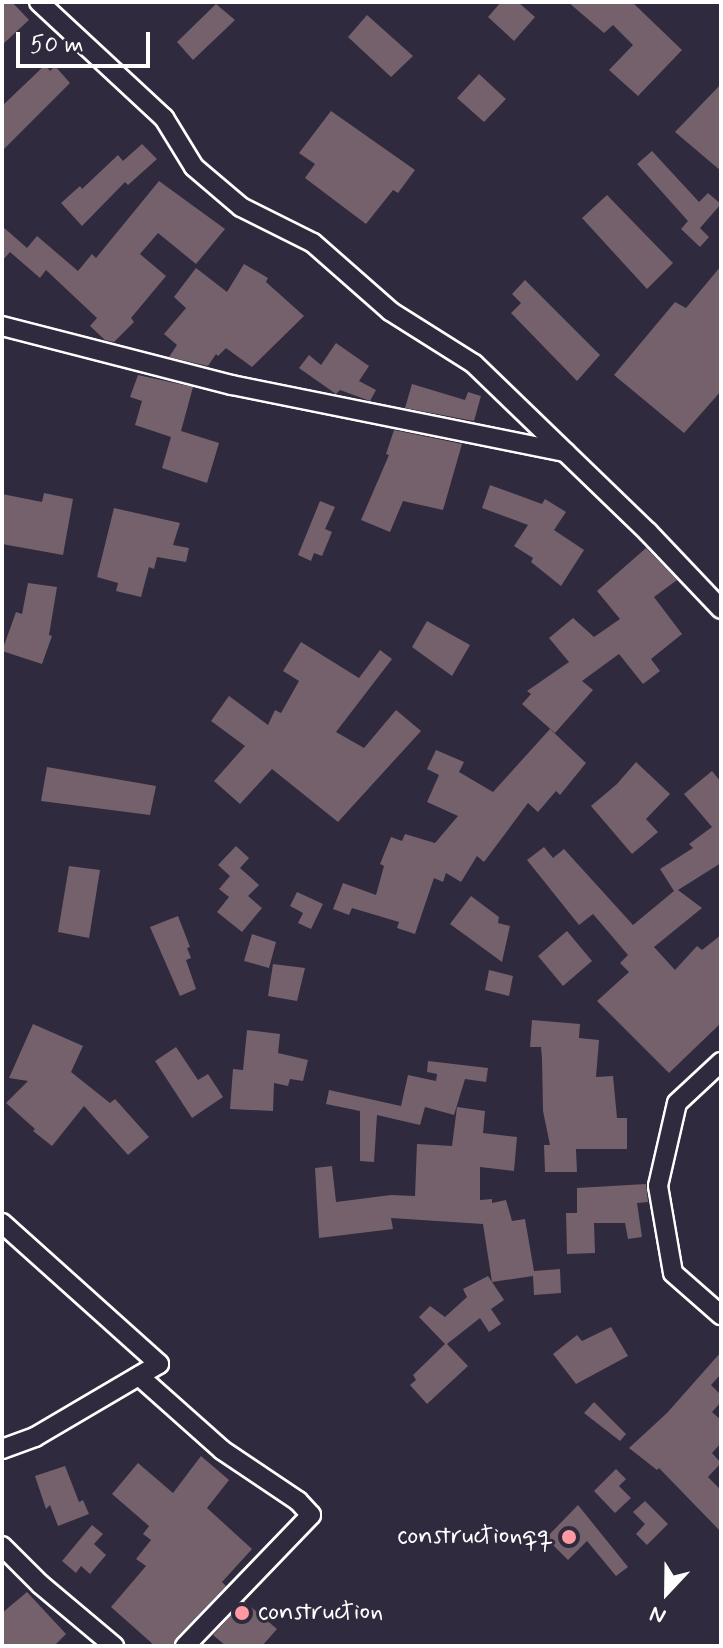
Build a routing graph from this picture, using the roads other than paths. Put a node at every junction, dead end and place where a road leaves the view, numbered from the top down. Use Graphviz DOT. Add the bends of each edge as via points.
graph roads {
  1 [pos="39,2"];
  2 [pos="2,326"];
  3 [pos="565,452"];
  4 [pos="721,609"];
  5 [pos="721,1062"];
  6 [pos="2,1223"];
  7 [pos="721,1315"];
  8 [pos="139,1376"];
  9 [pos="2,1449"];
  10 [pos="2,1546"];
  11 [pos="114,1646"];
  12 [pos="185,1646"];
  1 -- 3 [label="street" via="164,118 194,167 241,207 313,243 390,311 474,364"];
  2 -- 3 [label="street" via="232,385"];
  3 -- 4 [label="street"];
  5 -- 7 [label="street" via="677,1103 658,1186 673,1273"];
  6 -- 8 [label="street" via="159,1364"];
  8 -- 9 [label="street" via="35,1437"];
  8 -- 12 [label="street" via="222,1450 311,1515"];
  10 -- 11 [label="street"];
}
